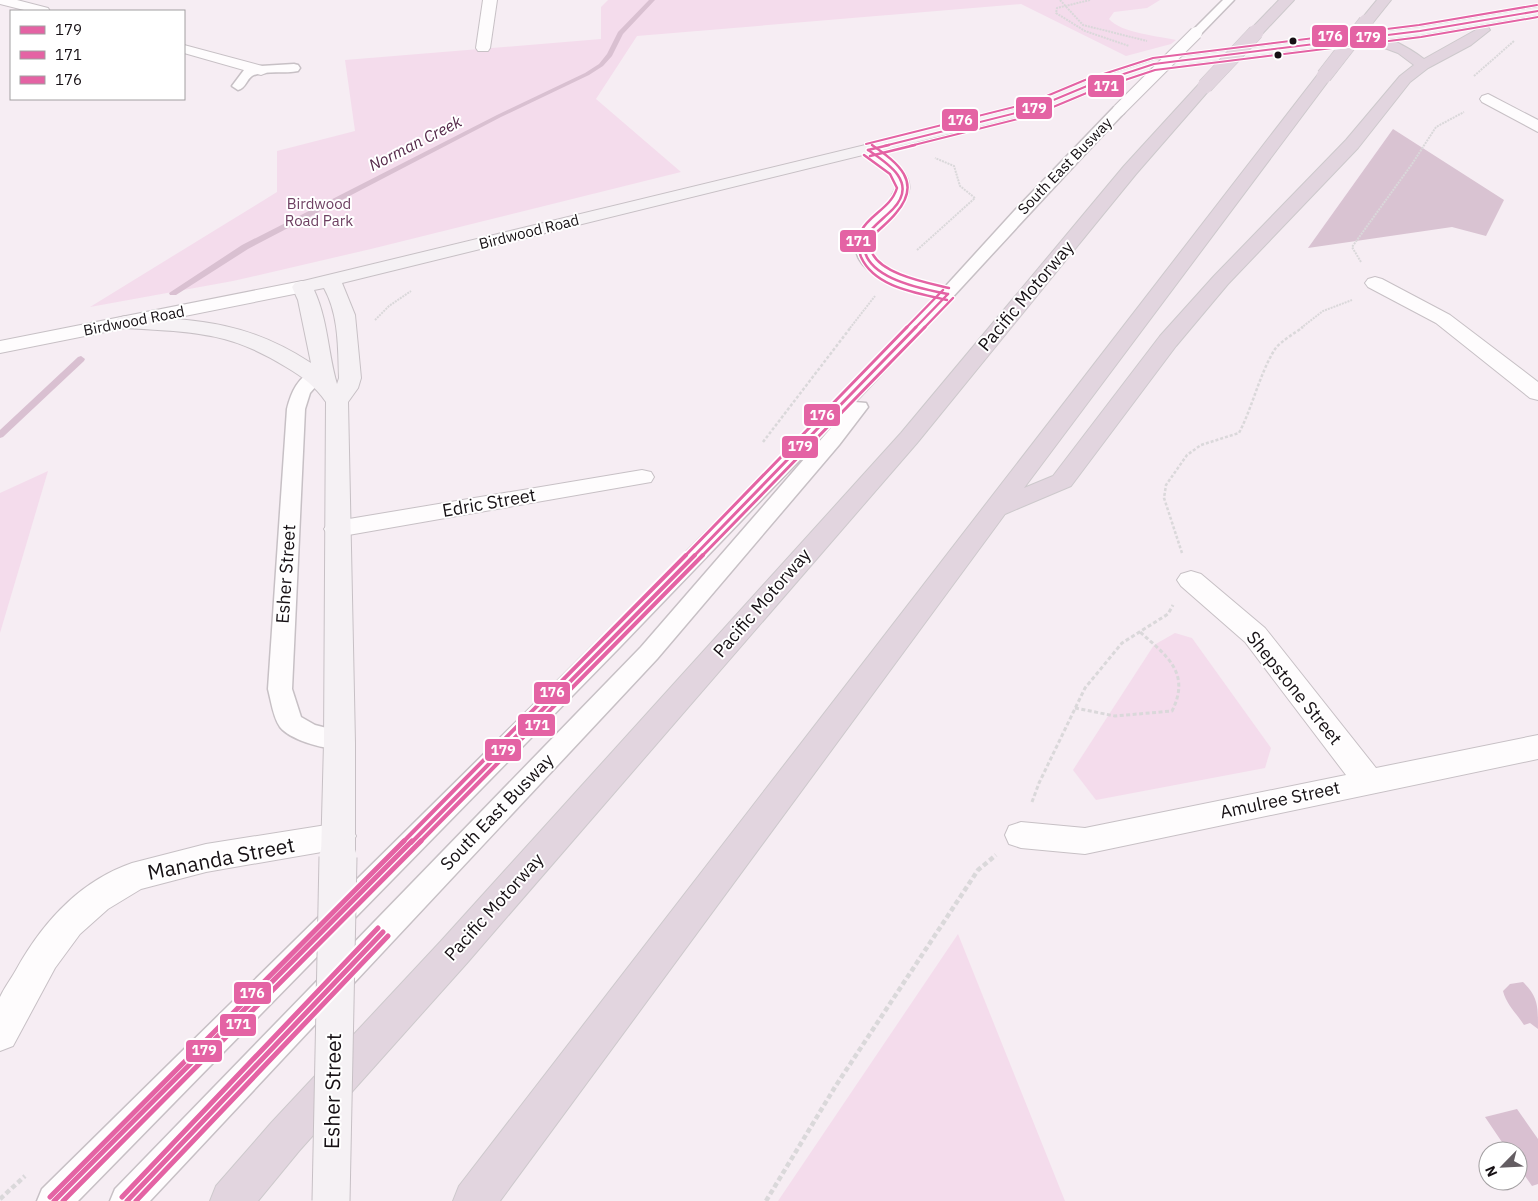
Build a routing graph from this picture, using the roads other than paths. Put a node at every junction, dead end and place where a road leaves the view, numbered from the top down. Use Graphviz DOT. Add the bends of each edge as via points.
graph roads {
  1 [pos="0,0"];
  2 [pos="490,0"];
  3 [pos="1229,0"];
  4 [pos="1287,0"];
  5 [pos="1384,0"];
  6 [pos="38,10"];
  7 [pos="1538,11"];
  8 [pos="1538,20"];
  9 [pos="1367,30"];
  10 [pos="1482,30"];
  11 [pos="1386,44"];
  12 [pos="483,48"];
  13 [pos="185,49"];
  14 [pos="1423,65"];
  15 [pos="294,68"];
  16 [pos="260,70"];
  17 [pos="238,86"];
  18 [pos="1488,100"];
  19 [pos="1053,101"];
  20 [pos="1538,128"];
  21 [pos="868,150"];
  22 [pos="418,260"];
  23 [pos="331,281"];
  24 [pos="1375,283"];
  25 [pos="302,287"];
  26 [pos="948,294"];
  27 [pos="354,299"];
  28 [pos="126,322"];
  29 [pos="0,347"];
  30 [pos="326,387"];
  31 [pos="1538,393"];
  32 [pos="642,477"];
  33 [pos="995,508"];
  34 [pos="336,529"];
  35 [pos="1191,580"];
  36 [pos="341,741"];
  37 [pos="1538,747"];
  38 [pos="1369,782"];
  39 [pos="1021,834"];
  40 [pos="338,847"];
  41 [pos="0,1034"];
  42 [pos="54,1201"];
  43 [pos="127,1201"];
  44 [pos="232,1201"];
  45 [pos="331,1201"];
  46 [pos="474,1201"];
  1 -- 6 [label="street"];
  2 -- 12 [label="street"];
  3 -- 26 [label="lane, South East Busway, bridge" via="1021,212"];
  4 -- 44 [label="highway, Pacific Motorway, bridge" via="1130,170 909,438 454,952 285,1137"];
  5 -- 9 [label="highway"];
  7 -- 9 [label="main road, Birdwood Road" via="1457,25"];
  8 -- 10 [label="main road, Birdwood Road"];
  9 -- 11 [label="highway"];
  9 -- 19 [label="main road, Birdwood Road" via="1154,64"];
  9 -- 33 [label="highway, bridge" via="1324,76"];
  10 -- 11 [label="main road, Birdwood Road"];
  10 -- 14 [label="highway"];
  11 -- 14 [label="highway" via="1413,56"];
  11 -- 19 [label="main road, Birdwood Road" via="1203,66"];
  13 -- 16 [label="street"];
  14 -- 33 [label="highway" via="1405,79 1352,144 1185,320 1062,481"];
  15 -- 16 [label="lane"];
  16 -- 17 [label="lane" via="248,73"];
  18 -- 20 [label="street"];
  19 -- 21 [label="main road, Birdwood Road"];
  21 -- 22 [label="main road, Birdwood Road"];
  21 -- 26 [label="lane" via="897,172 902,187 902,195 890,211 866,233 864,250 869,260 876,268 896,279"];
  22 -- 23 [label="main road, Birdwood Road"];
  22 -- 27 [label="main road" via="398,267"];
  23 -- 25 [label="main road, Birdwood Road"];
  23 -- 27 [label="main road, Esher Street" via="337,291"];
  24 -- 31 [label="street" via="1443,319"];
  25 -- 28 [label="street, Birdwood Road"];
  25 -- 30 [label="main road, Esher Street" via="320,349"];
  26 -- 42 [label="lane, South East Busway" via="604,649"];
  26 -- 43 [label="lane, South East Busway" via="832,441 649,653"];
  27 -- 30 [label="main road, Esher Street" via="347,388"];
  28 -- 29 [label="street, Birdwood Road"];
  28 -- 30 [label="main road" via="216,329 245,337 279,353"];
  30 -- 34 [label="main road, Esher Street"];
  30 -- 36 [label="lane, Esher Street" via="301,391 296,409 280,689 290,722 308,733"];
  32 -- 34 [label="street, Edric Street"];
  33 -- 46 [label="highway"];
  34 -- 36 [label="main road, Esher Street"];
  35 -- 38 [label="street, Shepstone Street" via="1255,635"];
  36 -- 40 [label="main road, Esher Street"];
  37 -- 38 [label="street, Amulree Street"];
  38 -- 39 [label="street, Amulree Street" via="1085,841"];
  40 -- 41 [label="street, Mananda Street" via="206,858 132,877 96,899 68,923 42,957"];
  40 -- 45 [label="main road, Esher Street, bridge"];
}
